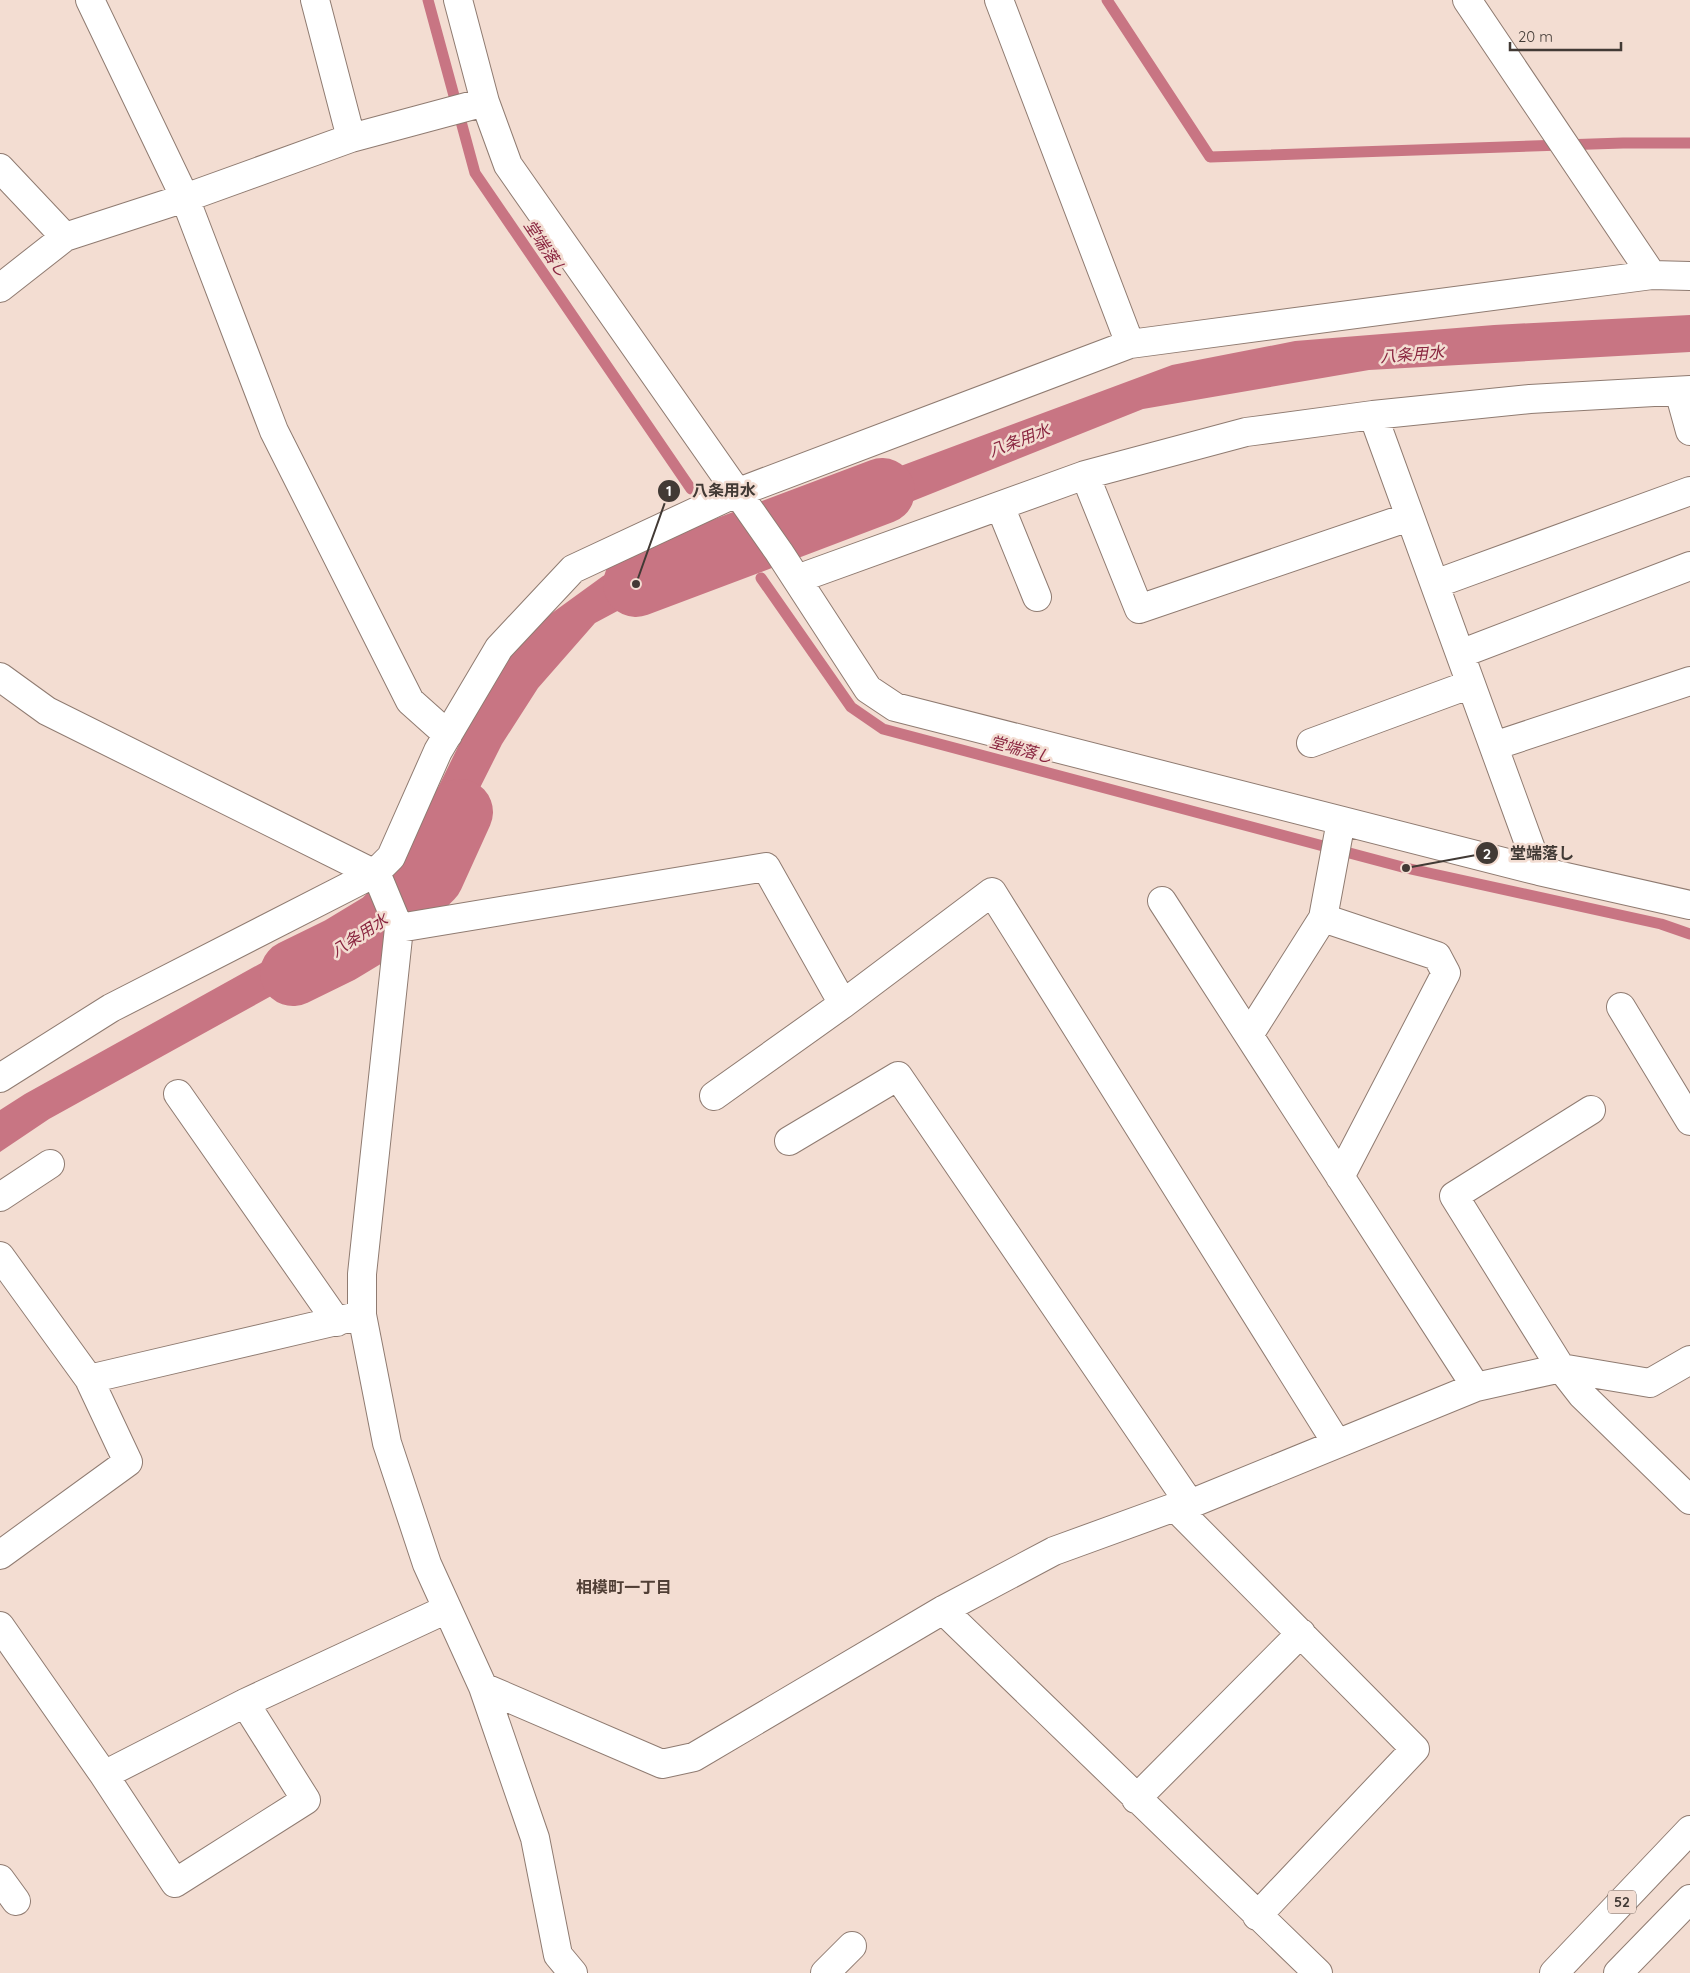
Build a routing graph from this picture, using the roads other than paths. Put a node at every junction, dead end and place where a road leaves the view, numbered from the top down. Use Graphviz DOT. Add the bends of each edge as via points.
graph roads {
  1 [pos="90,0"];
  2 [pos="315,0"];
  3 [pos="458,0"];
  4 [pos="999,0"];
  5 [pos="1467,0"];
  6 [pos="483,102"];
  7 [pos="351,138"];
  8 [pos="0,168"];
  9 [pos="184,198"];
  10 [pos="65,237"];
  11 [pos="1652,275"];
  12 [pos="1690,276"];
  13 [pos="0,288"];
  14 [pos="1130,344"];
  15 [pos="1684,390"];
  16 [pos="1373,415"];
  17 [pos="1690,431"];
  18 [pos="1085,475"];
  19 [pos="1690,491"];
  20 [pos="743,501"];
  21 [pos="1000,506"];
  22 [pos="1409,517"];
  23 [pos="1690,566"];
  24 [pos="797,579"];
  25 [pos="1435,584"];
  26 [pos="1037,597"];
  27 [pos="1460,654"];
  28 [pos="0,677"];
  29 [pos="1690,680"];
  30 [pos="1471,684"];
  31 [pos="448,735"];
  32 [pos="1311,743"];
  33 [pos="1494,746"];
  34 [pos="1341,823"];
  35 [pos="1539,871"];
  36 [pos="376,874"];
  37 [pos="1162,902"];
  38 [pos="1690,905"];
  39 [pos="1323,918"];
  40 [pos="399,926"];
  41 [pos="843,1004"];
  42 [pos="1621,1007"];
  43 [pos="1249,1035"];
  44 [pos="0,1078"];
  45 [pos="178,1094"];
  46 [pos="714,1096"];
  47 [pos="1591,1110"];
  48 [pos="1690,1121"];
  49 [pos="789,1141"];
  50 [pos="50,1164"];
  51 [pos="1340,1177"];
  52 [pos="0,1197"];
  53 [pos="0,1256"];
  54 [pos="349,1319"];
  55 [pos="1690,1360"];
  56 [pos="1561,1368"];
  57 [pos="89,1379"];
  58 [pos="1476,1387"];
  59 [pos="1336,1442"];
  60 [pos="1690,1500"];
  61 [pos="1182,1505"];
  62 [pos="0,1555"];
  63 [pos="447,1609"];
  64 [pos="943,1610"];
  65 [pos="0,1626"];
  66 [pos="1301,1633"];
  67 [pos="483,1687"];
  68 [pos="245,1703"];
  69 [pos="104,1775"];
  70 [pos="1136,1799"];
  71 [pos="1690,1830"];
  72 [pos="1690,1899"];
  73 [pos="1257,1916"];
  74 [pos="852,1946"];
  75 [pos="561,1967"];
  76 [pos="825,1973"];
  77 [pos="1318,1973"];
  78 [pos="1554,1973"];
  79 [pos="1618,1973"];
  1 -- 9 [label="street"];
  2 -- 7 [label="street"];
  3 -- 6 [label="street"];
  4 -- 14 [label="street"];
  5 -- 11 [label="street"];
  6 -- 7 [label="street"];
  6 -- 20 [label="street" via="508,165"];
  7 -- 9 [label="street"];
  8 -- 10 [label="street"];
  9 -- 10 [label="street"];
  9 -- 31 [label="street" via="274,430 410,701"];
  10 -- 13 [label="street"];
  11 -- 12 [label="street"];
  11 -- 14 [label="street"];
  14 -- 20 [label="street"];
  15 -- 16 [label="street" via="1530,399"];
  15 -- 17 [label="street"];
  16 -- 18 [label="street" via="1246,432"];
  16 -- 22 [label="street"];
  18 -- 21 [label="street"];
  18 -- 22 [label="street" via="1139,609"];
  19 -- 25 [label="street"];
  20 -- 24 [label="street"];
  20 -- 31 [label="street" via="573,569 499,648"];
  21 -- 24 [label="street"];
  21 -- 26 [label="street"];
  22 -- 25 [label="street"];
  23 -- 27 [label="street"];
  24 -- 34 [label="street" via="868,689 895,707"];
  25 -- 27 [label="street"];
  27 -- 30 [label="street"];
  28 -- 36 [label="street" via="47,711"];
  29 -- 33 [label="street"];
  30 -- 32 [label="street"];
  30 -- 33 [label="street"];
  31 -- 36 [label="street" via="392,857"];
  33 -- 35 [label="street"];
  34 -- 35 [label="street"];
  34 -- 39 [label="street"];
  35 -- 38 [label="street"];
  36 -- 40 [label="street"];
  36 -- 44 [label="street" via="112,1008"];
  37 -- 43 [label="street"];
  39 -- 43 [label="street"];
  39 -- 51 [label="street" via="1437,956 1446,973"];
  40 -- 41 [label="street" via="766,867"];
  40 -- 54 [label="street" via="362,1274"];
  41 -- 46 [label="street"];
  41 -- 59 [label="street" via="992,892"];
  42 -- 48 [label="street"];
  43 -- 51 [label="street"];
  45 -- 54 [label="street"];
  47 -- 56 [label="street" via="1454,1196"];
  49 -- 61 [label="street" via="898,1076"];
  50 -- 52 [label="street"];
  51 -- 58 [label="street"];
  53 -- 57 [label="street"];
  54 -- 57 [label="street"];
  54 -- 63 [label="street" via="427,1564"];
  55 -- 56 [label="street" via="1650,1383"];
  56 -- 58 [label="street"];
  56 -- 60 [label="street" via="1582,1395"];
  57 -- 62 [label="street" via="128,1462"];
  58 -- 59 [label="street"];
  59 -- 61 [label="street"];
  61 -- 64 [label="street" via="1054,1551"];
  61 -- 66 [label="street"];
  63 -- 67 [label="street"];
  63 -- 68 [label="street"];
  64 -- 67 [label="street" via="694,1757 662,1764"];
  64 -- 70 [label="street"];
  65 -- 69 [label="street"];
  66 -- 70 [label="street"];
  66 -- 73 [label="street" via="1415,1749"];
  67 -- 75 [label="street" via="535,1838"];
  68 -- 69 [label="street"];
  68 -- 69 [label="street" via="306,1800 175,1884"];
  70 -- 73 [label="street"];
  71 -- 78 [label="street, 52"];
  72 -- 79 [label="street"];
  73 -- 77 [label="street"];
  74 -- 76 [label="street"];
}
